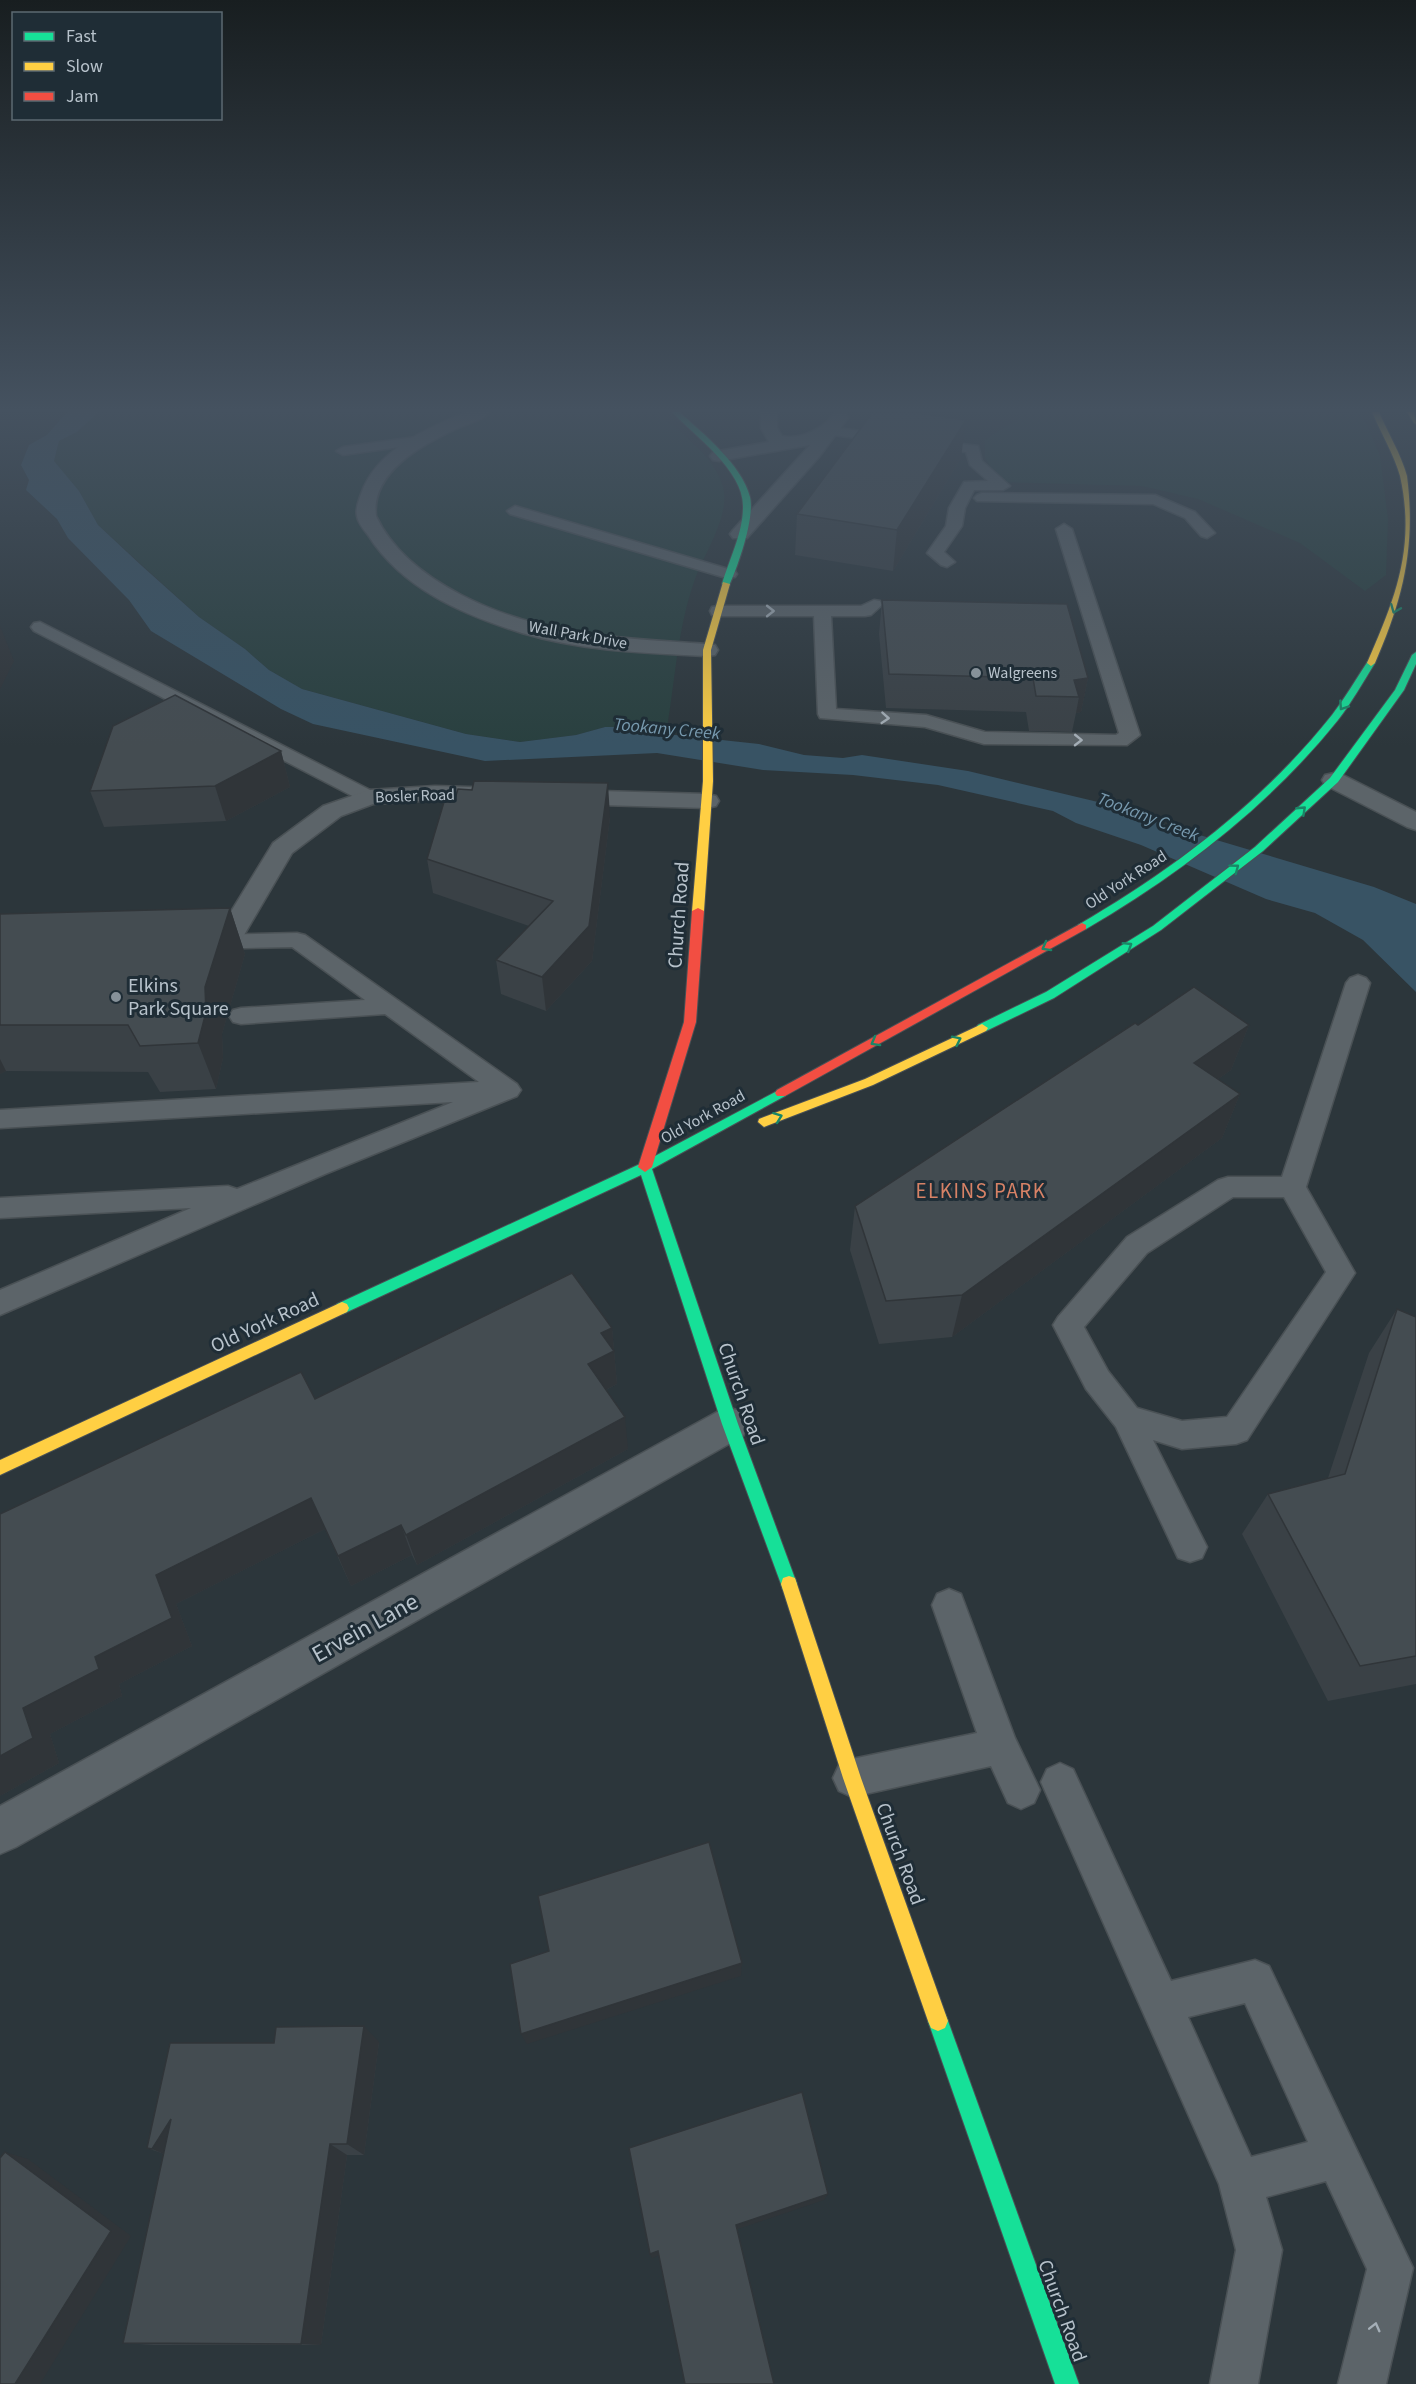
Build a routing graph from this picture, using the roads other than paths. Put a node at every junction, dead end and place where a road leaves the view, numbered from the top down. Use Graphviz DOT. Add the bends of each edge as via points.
graph roads {
  1 [pos="370,523"];
  2 [pos="557,523"];
  3 [pos="743,523"];
  4 [pos="750,523"];
  5 [pos="954,523"];
  6 [pos="1198,523"];
  7 [pos="1411,523"];
  8 [pos="1064,528"];
  9 [pos="1207,532"];
  10 [pos="740,534"];
  11 [pos="947,562"];
  12 [pos="729,574"];
  13 [pos="721,602"];
  14 [pos="822,611"];
  15 [pos="40,627"];
  16 [pos="707,650"];
  17 [pos="1416,655"];
  18 [pos="1334,780"];
  19 [pos="707,791"];
  20 [pos="369,797"];
  21 [pos="1416,822"];
  22 [pos="227,941"];
  23 [pos="179,943"];
  24 [pos="1358,983"];
  25 [pos="391,1006"];
  26 [pos="241,1016"];
  27 [pos="508,1090"];
  28 [pos="0,1119"];
  29 [pos="645,1167"];
  30 [pos="1292,1187"];
  31 [pos="244,1196"];
  32 [pos="0,1208"];
  33 [pos="0,1303"];
  34 [pos="1127,1418"];
  35 [pos="730,1424"];
  36 [pos="0,1468"];
  37 [pos="1190,1547"];
  38 [pos="950,1605"];
  39 [pos="1000,1746"];
  40 [pos="852,1778"];
  41 [pos="1060,1782"];
  42 [pos="1021,1790"];
  43 [pos="0,1831"];
  44 [pos="1161,2004"];
  45 [pos="1337,2156"];
  46 [pos="1240,2182"];
  47 [pos="1068,2384"];
  48 [pos="1234,2384"];
  49 [pos="1362,2384"];
  1 -- 16 [label="street, Wall Park Drive" via="381,545 412,574 466,605 533,629 620,645"];
  2 -- 12 [label="lane"];
  3 -- 10 [label="main road, Church Road"];
  4 -- 10 [label="street"];
  5 -- 11 [label="lane" via="935,553"];
  6 -- 9 [label="lane"];
  7 -- 29 [label="main road, Old York Road, one-way" via="1400,597 1374,659 1333,720 1254,802 1168,874 1092,922"];
  14 -- 8 [label="lane, one-way" via="827,714 926,721 984,738 1120,741 1130,735"];
  10 -- 12 [label="main road, Church Road"];
  12 -- 13 [label="main road, Church Road"];
  13 -- 14 [label="lane, one-way"];
  13 -- 14 [label="lane" via="860,601 874,605 865,611"];
  13 -- 16 [label="main road, Church Road"];
  15 -- 20 [label="lane"];
  16 -- 19 [label="main road, Church Road"];
  17 -- 18 [label="main road, Old York Road" via="1399,690"];
  18 -- 21 [label="street"];
  29 -- 18 [label="main road, Old York Road, one-way" via="869,1082 1050,995 1157,928 1259,849"];
  19 -- 20 [label="street, Bosler Road"];
  19 -- 29 [label="main road, Church Road" via="690,1022"];
  20 -- 22 [label="street, Bosler Road" via="332,811 282,848"];
  22 -- 23 [label="lane"];
  22 -- 25 [label="lane" via="297,940"];
  24 -- 30 [label="lane"];
  25 -- 26 [label="lane"];
  25 -- 27 [label="lane"];
  27 -- 28 [label="lane"];
  27 -- 31 [label="lane"];
  29 -- 35 [label="main road, Church Road"];
  29 -- 36 [label="main road, Old York Road"];
  30 -- 34 [label="lane" via="1228,1187 1137,1245 1068,1325 1097,1380"];
  30 -- 34 [label="lane" via="1341,1274 1236,1430 1182,1435"];
  31 -- 32 [label="lane"];
  31 -- 33 [label="lane"];
  34 -- 37 [label="lane"];
  35 -- 40 [label="main road, Church Road" via="798,1612"];
  35 -- 43 [label="street, Ervein Lane"];
  38 -- 39 [label="lane"];
  39 -- 40 [label="lane"];
  39 -- 42 [label="lane"];
  40 -- 47 [label="main road, Church Road"];
  41 -- 44 [label="lane"];
  44 -- 45 [label="lane" via="1255,1980"];
  44 -- 46 [label="lane"];
  45 -- 46 [label="lane"];
  49 -- 45 [label="lane, one-way" via="1390,2268"];
  46 -- 48 [label="lane" via="1259,2250"];
}
